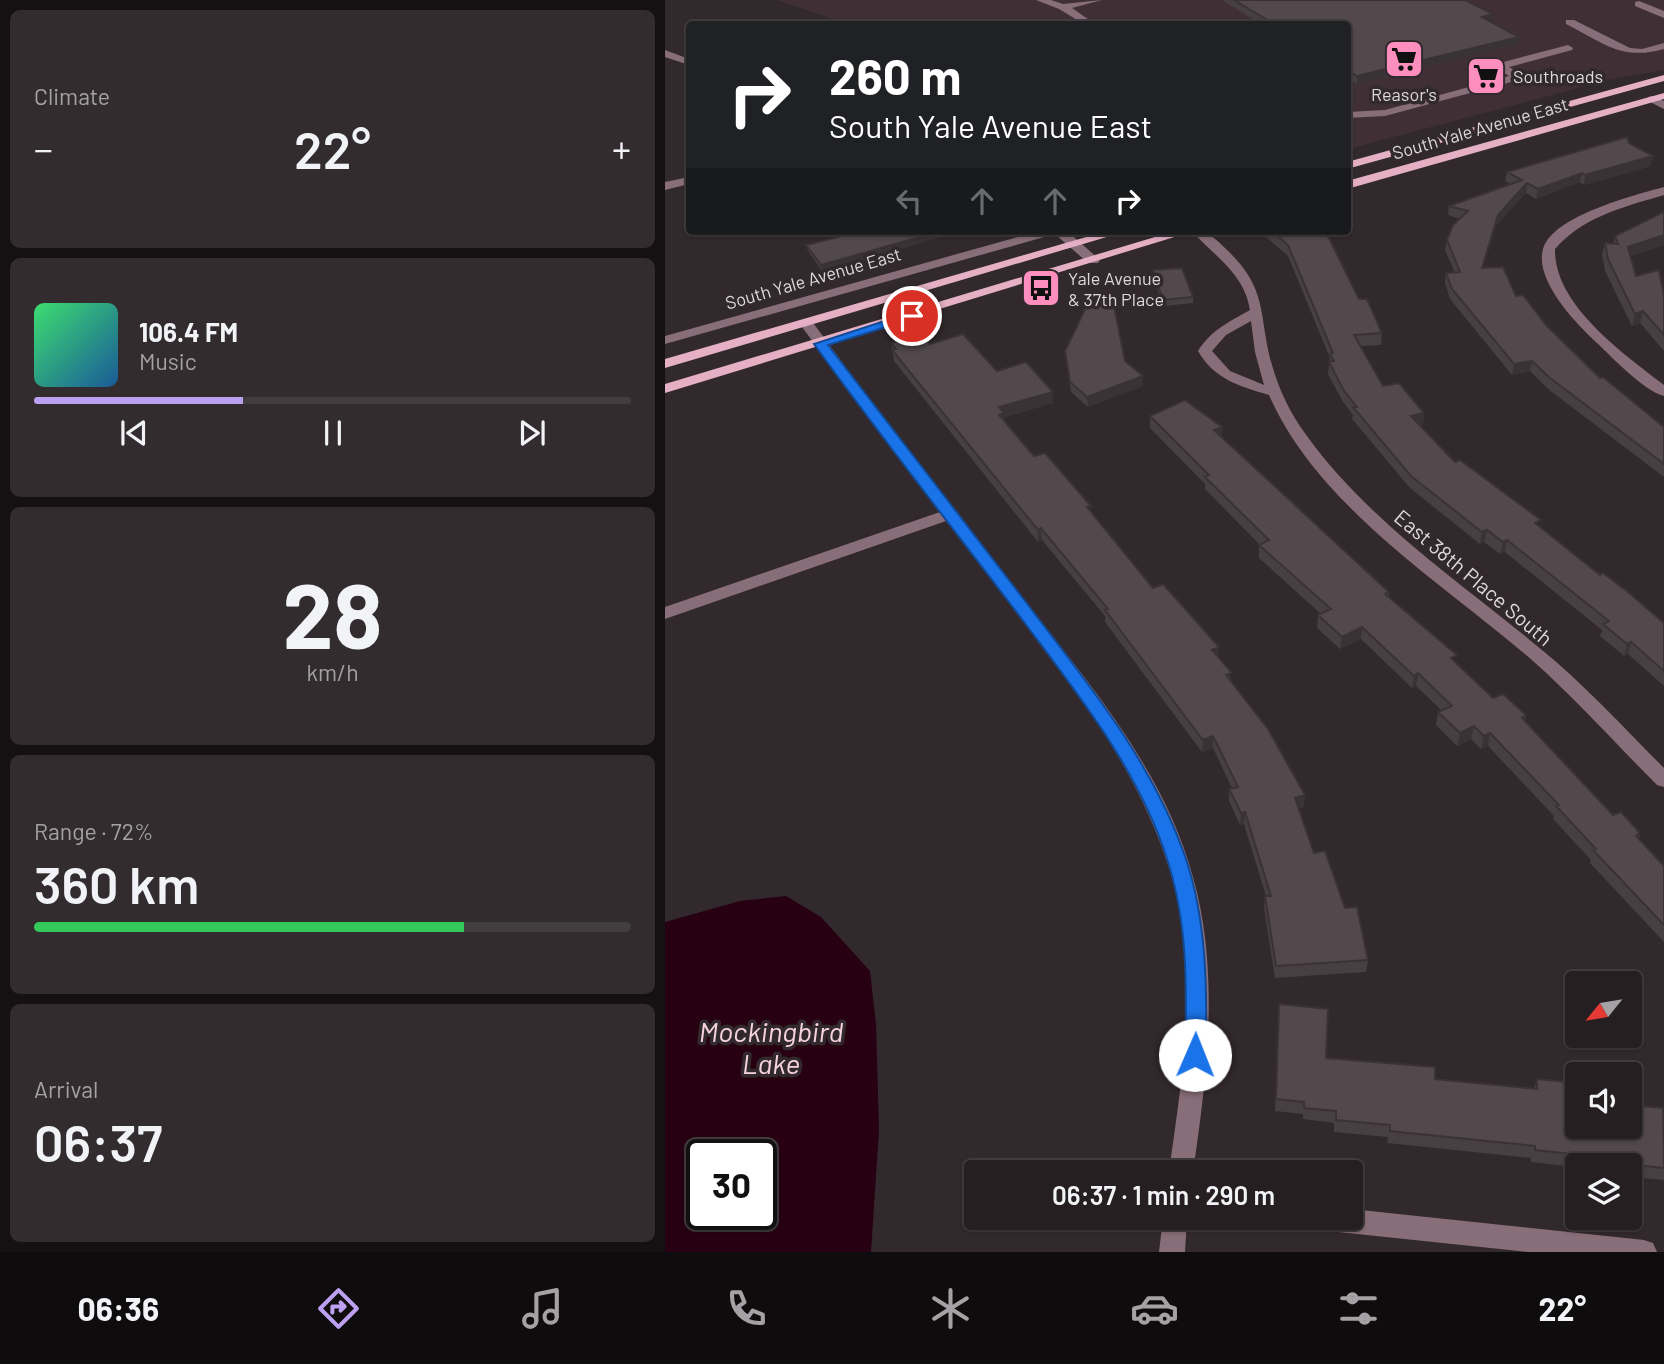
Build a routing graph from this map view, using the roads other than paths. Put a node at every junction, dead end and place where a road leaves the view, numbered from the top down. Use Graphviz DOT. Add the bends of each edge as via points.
graph roads {
  1 [pos="1041,0"];
  2 [pos="1097,0"];
  3 [pos="1639,4"];
  4 [pos="1063,7"];
  5 [pos="1664,15"];
  6 [pos="1085,21"];
  7 [pos="1570,22"];
  8 [pos="1664,46"];
  9 [pos="1568,48"];
  10 [pos="665,53"];
  11 [pos="686,61"];
  12 [pos="1664,78"];
  13 [pos="1658,98"];
  14 [pos="1664,106"];
  15 [pos="1351,114"];
  16 [pos="1351,165"];
  17 [pos="686,182"];
  18 [pos="1351,182"];
  19 [pos="665,186"];
  20 [pos="1664,191"];
  21 [pos="1039,235"];
  22 [pos="1064,235"];
  23 [pos="1107,235"];
  24 [pos="1175,235"];
  25 [pos="1203,235"];
  26 [pos="1075,244"];
  27 [pos="1093,260"];
  28 [pos="1257,312"];
  29 [pos="806,323"];
  30 [pos="665,340"];
  31 [pos="821,344"];
  32 [pos="665,364"];
  33 [pos="665,389"];
  34 [pos="1274,392"];
  35 [pos="1664,392"];
  36 [pos="950,514"];
  37 [pos="665,613"];
  38 [pos="1664,780"];
  39 [pos="1182,1160"];
  40 [pos="1363,1223"];
  41 [pos="1174,1230"];
  42 [pos="1172,1252"];
  43 [pos="1644,1252"];
  1 -- 4 [label="street"];
  2 -- 4 [label="street"];
  3 -- 5 [label="street"];
  4 -- 6 [label="street"];
  7 -- 8 [label="street" via="1628,51"];
  9 -- 15 [label="street" via="1500,66 1518,77 1385,113"];
  10 -- 11 [label="street"];
  12 -- 16 [label="main road, South Yale Avenue East"];
  13 -- 14 [label="street"];
  13 -- 18 [label="main road, South Yale Avenue East"];
  17 -- 19 [label="street"];
  20 -- 35 [label="street" via="1590,214 1569,225 1549,248 1550,272 1577,314"];
  21 -- 30 [label="street, South Yale Avenue East"];
  22 -- 26 [label="street"];
  23 -- 26 [label="main road, South Yale Avenue East"];
  24 -- 27 [label="main road"];
  25 -- 28 [label="street, East 38th Place South" via="1241,273"];
  26 -- 27 [label="street"];
  26 -- 29 [label="main road, South Yale Avenue East"];
  27 -- 31 [label="main road"];
  28 -- 34 [label="street, East 38th Place South"];
  28 -- 34 [label="street" via="1220,332 1205,351 1222,372"];
  29 -- 31 [label="street"];
  29 -- 32 [label="main road, South Yale Avenue East"];
  31 -- 33 [label="main road"];
  31 -- 36 [label="street"];
  34 -- 38 [label="street, East 38th Place South" via="1305,444 1369,516 1541,659"];
  36 -- 37 [label="street"];
  36 -- 39 [label="street" via="1120,744 1151,795 1176,856 1192,923 1197,990 1195,1055"];
  40 -- 43 [label="street"];
  41 -- 42 [label="street"];
}
